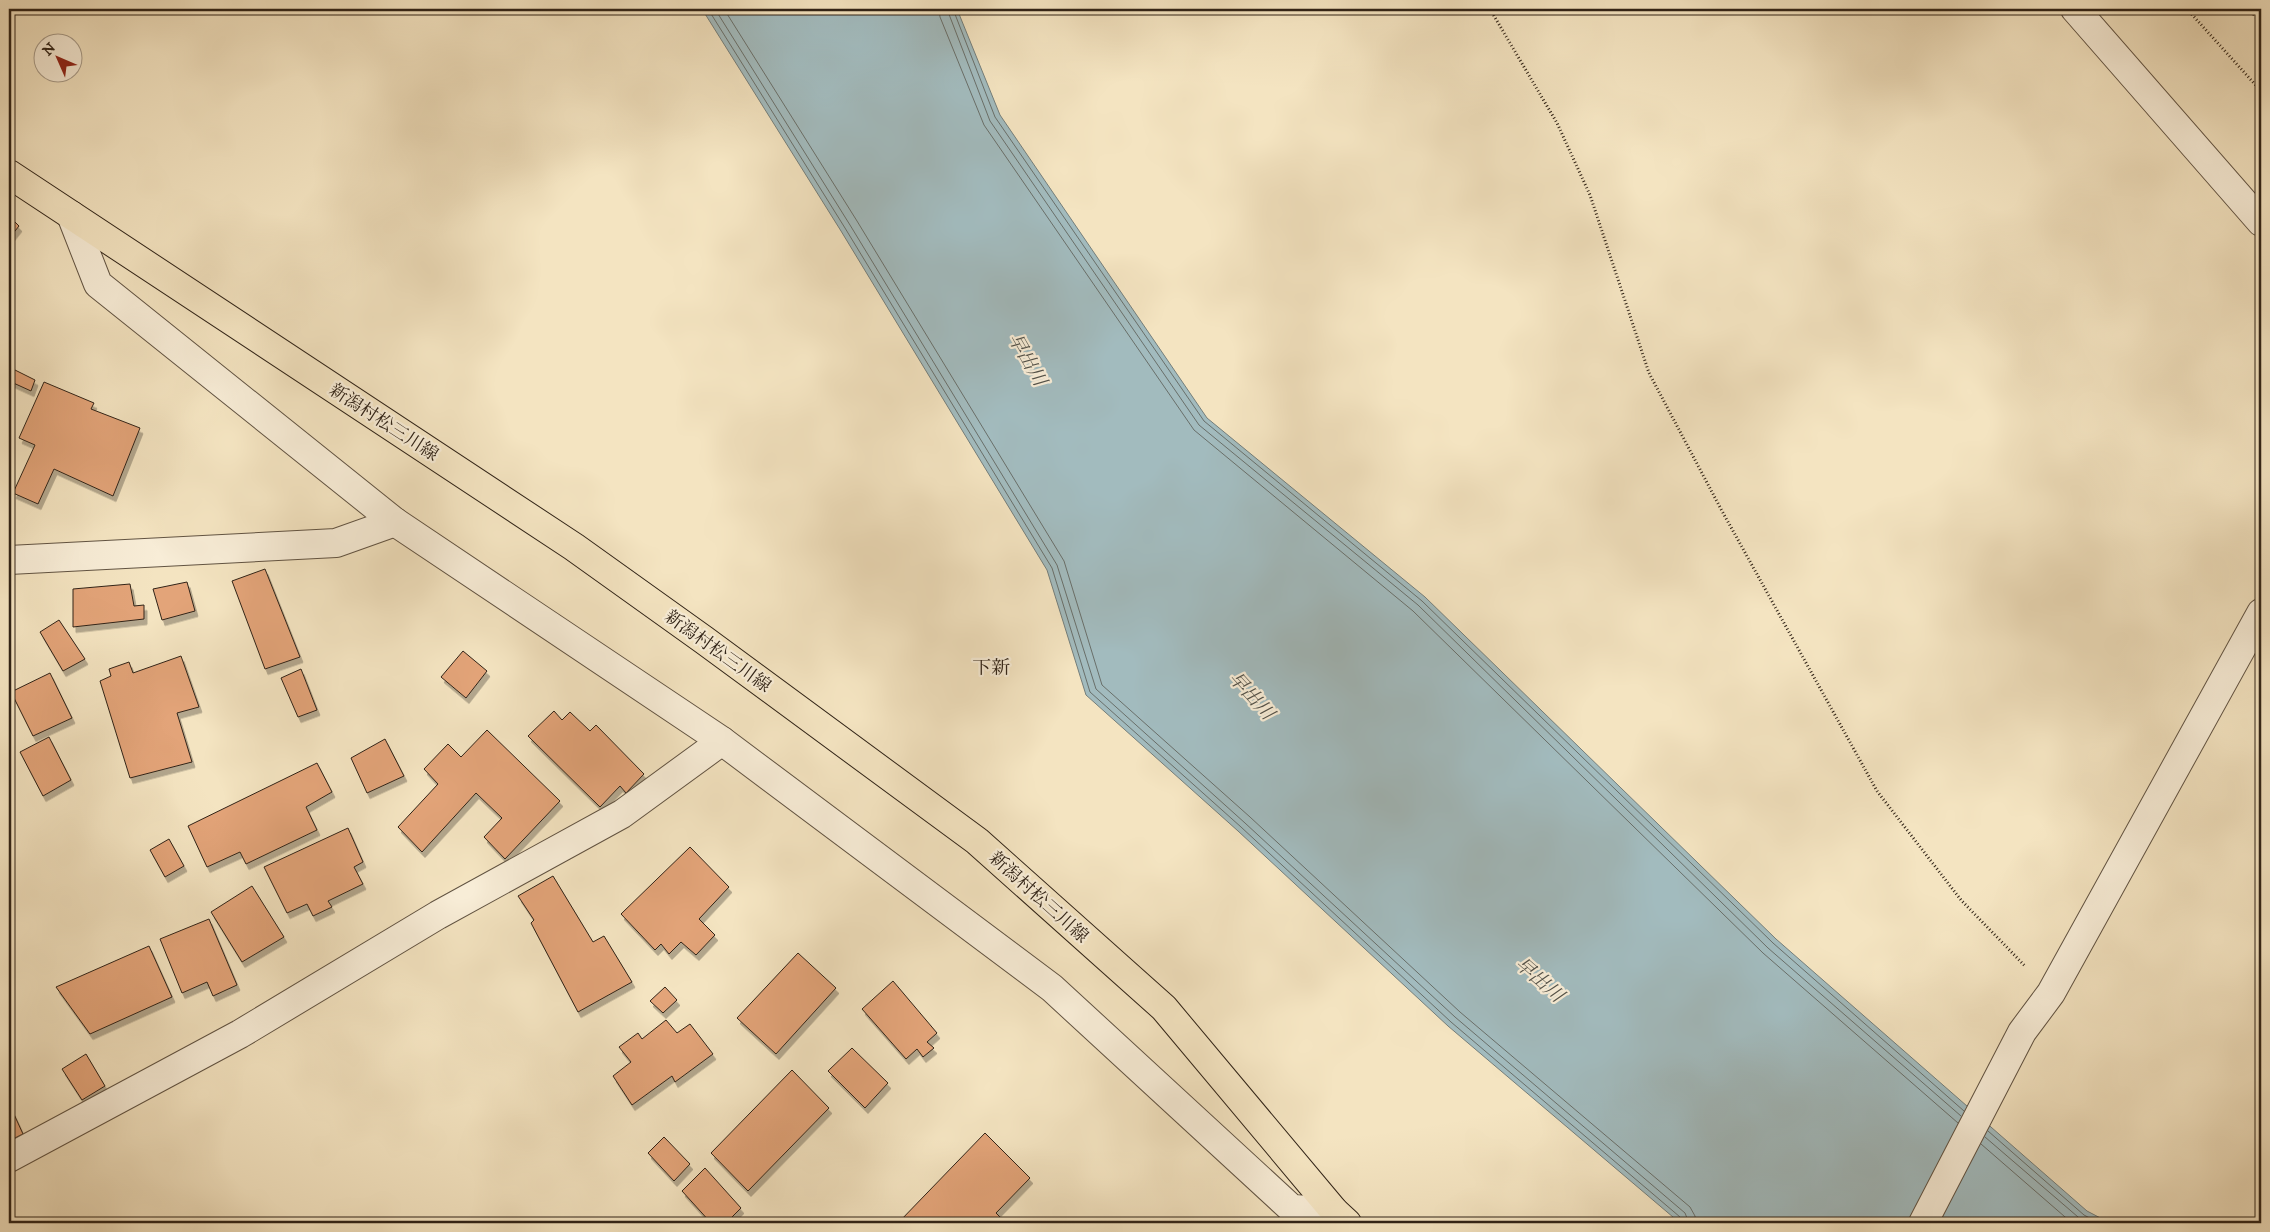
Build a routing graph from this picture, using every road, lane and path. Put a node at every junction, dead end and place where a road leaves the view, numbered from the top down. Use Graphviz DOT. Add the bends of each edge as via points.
graph roads {
  1 [pos="1490,9"];
  2 [pos="2075,9"];
  3 [pos="2187,9"];
  4 [pos="2249,9"];
  5 [pos="2261,23"];
  6 [pos="2261,91"];
  7 [pos="9,174"];
  8 [pos="71,215"];
  9 [pos="2261,222"];
  10 [pos="396,522"];
  11 [pos="9,560"];
  12 [pos="2261,613"];
  13 [pos="722,741"];
  14 [pos="2051,994"];
  15 [pos="9,1158"];
  16 [pos="1340,1217"];
  17 [pos="1924,1223"];
  1 -- 14 [label="path" via="1557,123 1590,195 1649,373 1726,520 1877,791 1961,900"];
  2 -- 9 [label="street"];
  3 -- 6 [label="path"];
  4 -- 5 [label="path"];
  7 -- 8 [label="main road, 新潟村松三川線"];
  8 -- 10 [label="street" via="98,284"];
  8 -- 16 [label="main road, 新潟村松三川線" via="574,547 977,841 1164,1008"];
  10 -- 11 [label="street" via="336,544"];
  10 -- 13 [label="street"];
  12 -- 14 [label="street"];
  13 -- 15 [label="street" via="622,814 438,915 240,1034"];
  13 -- 16 [label="street" via="1052,988 1292,1208"];
  14 -- 17 [label="street" via="2022,1032"];
}
